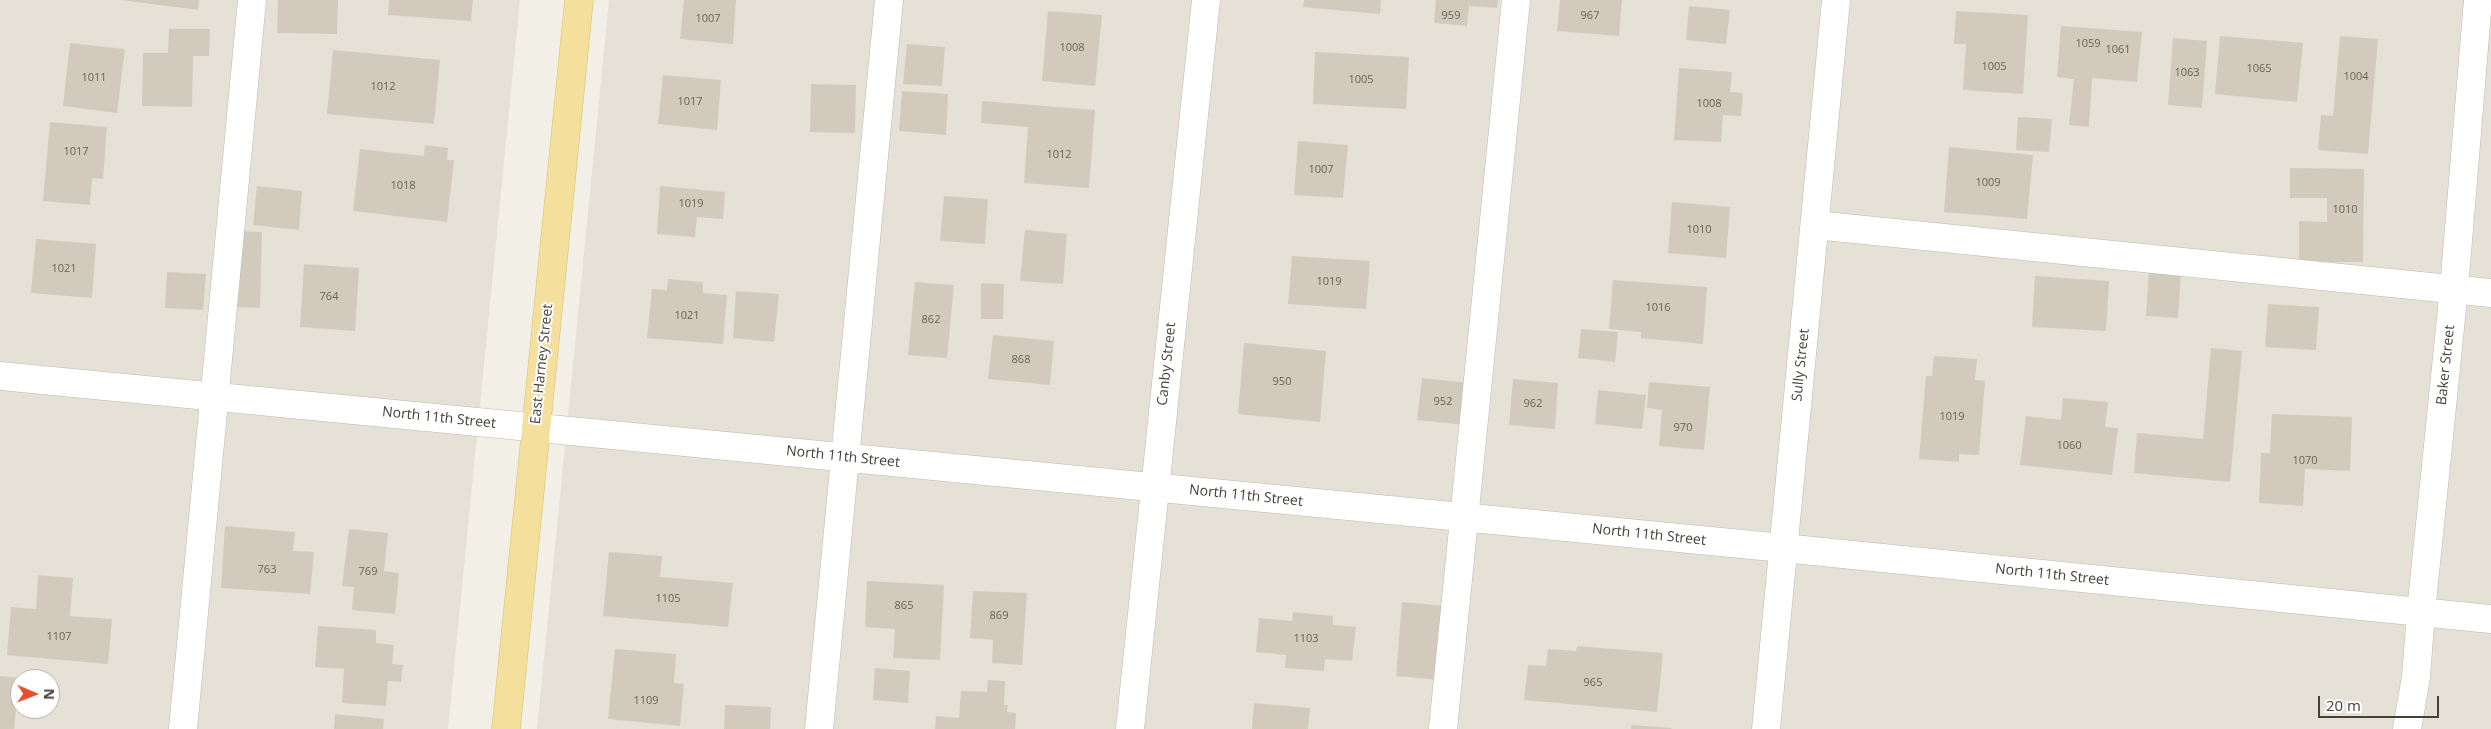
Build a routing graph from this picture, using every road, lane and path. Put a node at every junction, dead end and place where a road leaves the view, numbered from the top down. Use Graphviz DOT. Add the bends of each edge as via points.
graph roads {
  1 [pos="252,0"];
  2 [pos="579,0"];
  3 [pos="889,0"];
  4 [pos="1206,0"];
  5 [pos="1516,0"];
  6 [pos="1836,0"];
  7 [pos="2478,0"];
  8 [pos="1815,225"];
  9 [pos="2454,289"];
  10 [pos="2491,292"];
  11 [pos="0,376"];
  12 [pos="214,396"];
  13 [pos="536,428"];
  14 [pos="845,457"];
  15 [pos="1153,487"];
  16 [pos="1464,517"];
  17 [pos="1784,548"];
  18 [pos="2421,612"];
  19 [pos="2491,619"];
  20 [pos="183,729"];
  21 [pos="506,729"];
  22 [pos="819,729"];
  23 [pos="1130,729"];
  24 [pos="1443,729"];
  25 [pos="1766,729"];
  26 [pos="2407,729"];
  1 -- 12 [label="street"];
  2 -- 13 [label="main road, East Harney Street"];
  3 -- 14 [label="street"];
  4 -- 15 [label="street, Canby Street"];
  5 -- 16 [label="street"];
  6 -- 8 [label="street, Sully Street"];
  7 -- 9 [label="street, Baker Street"];
  8 -- 9 [label="street"];
  8 -- 17 [label="street, Sully Street"];
  9 -- 10 [label="street"];
  9 -- 18 [label="street, Baker Street"];
  11 -- 12 [label="street, North 11th Street"];
  12 -- 13 [label="street, North 11th Street"];
  12 -- 20 [label="street"];
  13 -- 14 [label="street, North 11th Street"];
  13 -- 21 [label="main road, East Harney Street"];
  14 -- 15 [label="street, North 11th Street"];
  14 -- 22 [label="street"];
  15 -- 16 [label="street, North 11th Street"];
  15 -- 23 [label="street, Canby Street"];
  16 -- 17 [label="street, North 11th Street"];
  16 -- 24 [label="street"];
  17 -- 18 [label="street, North 11th Street"];
  17 -- 25 [label="street, Sully Street"];
  18 -- 19 [label="street, North 11th Street"];
  18 -- 26 [label="street, Baker Street" via="2416,677"];
}
